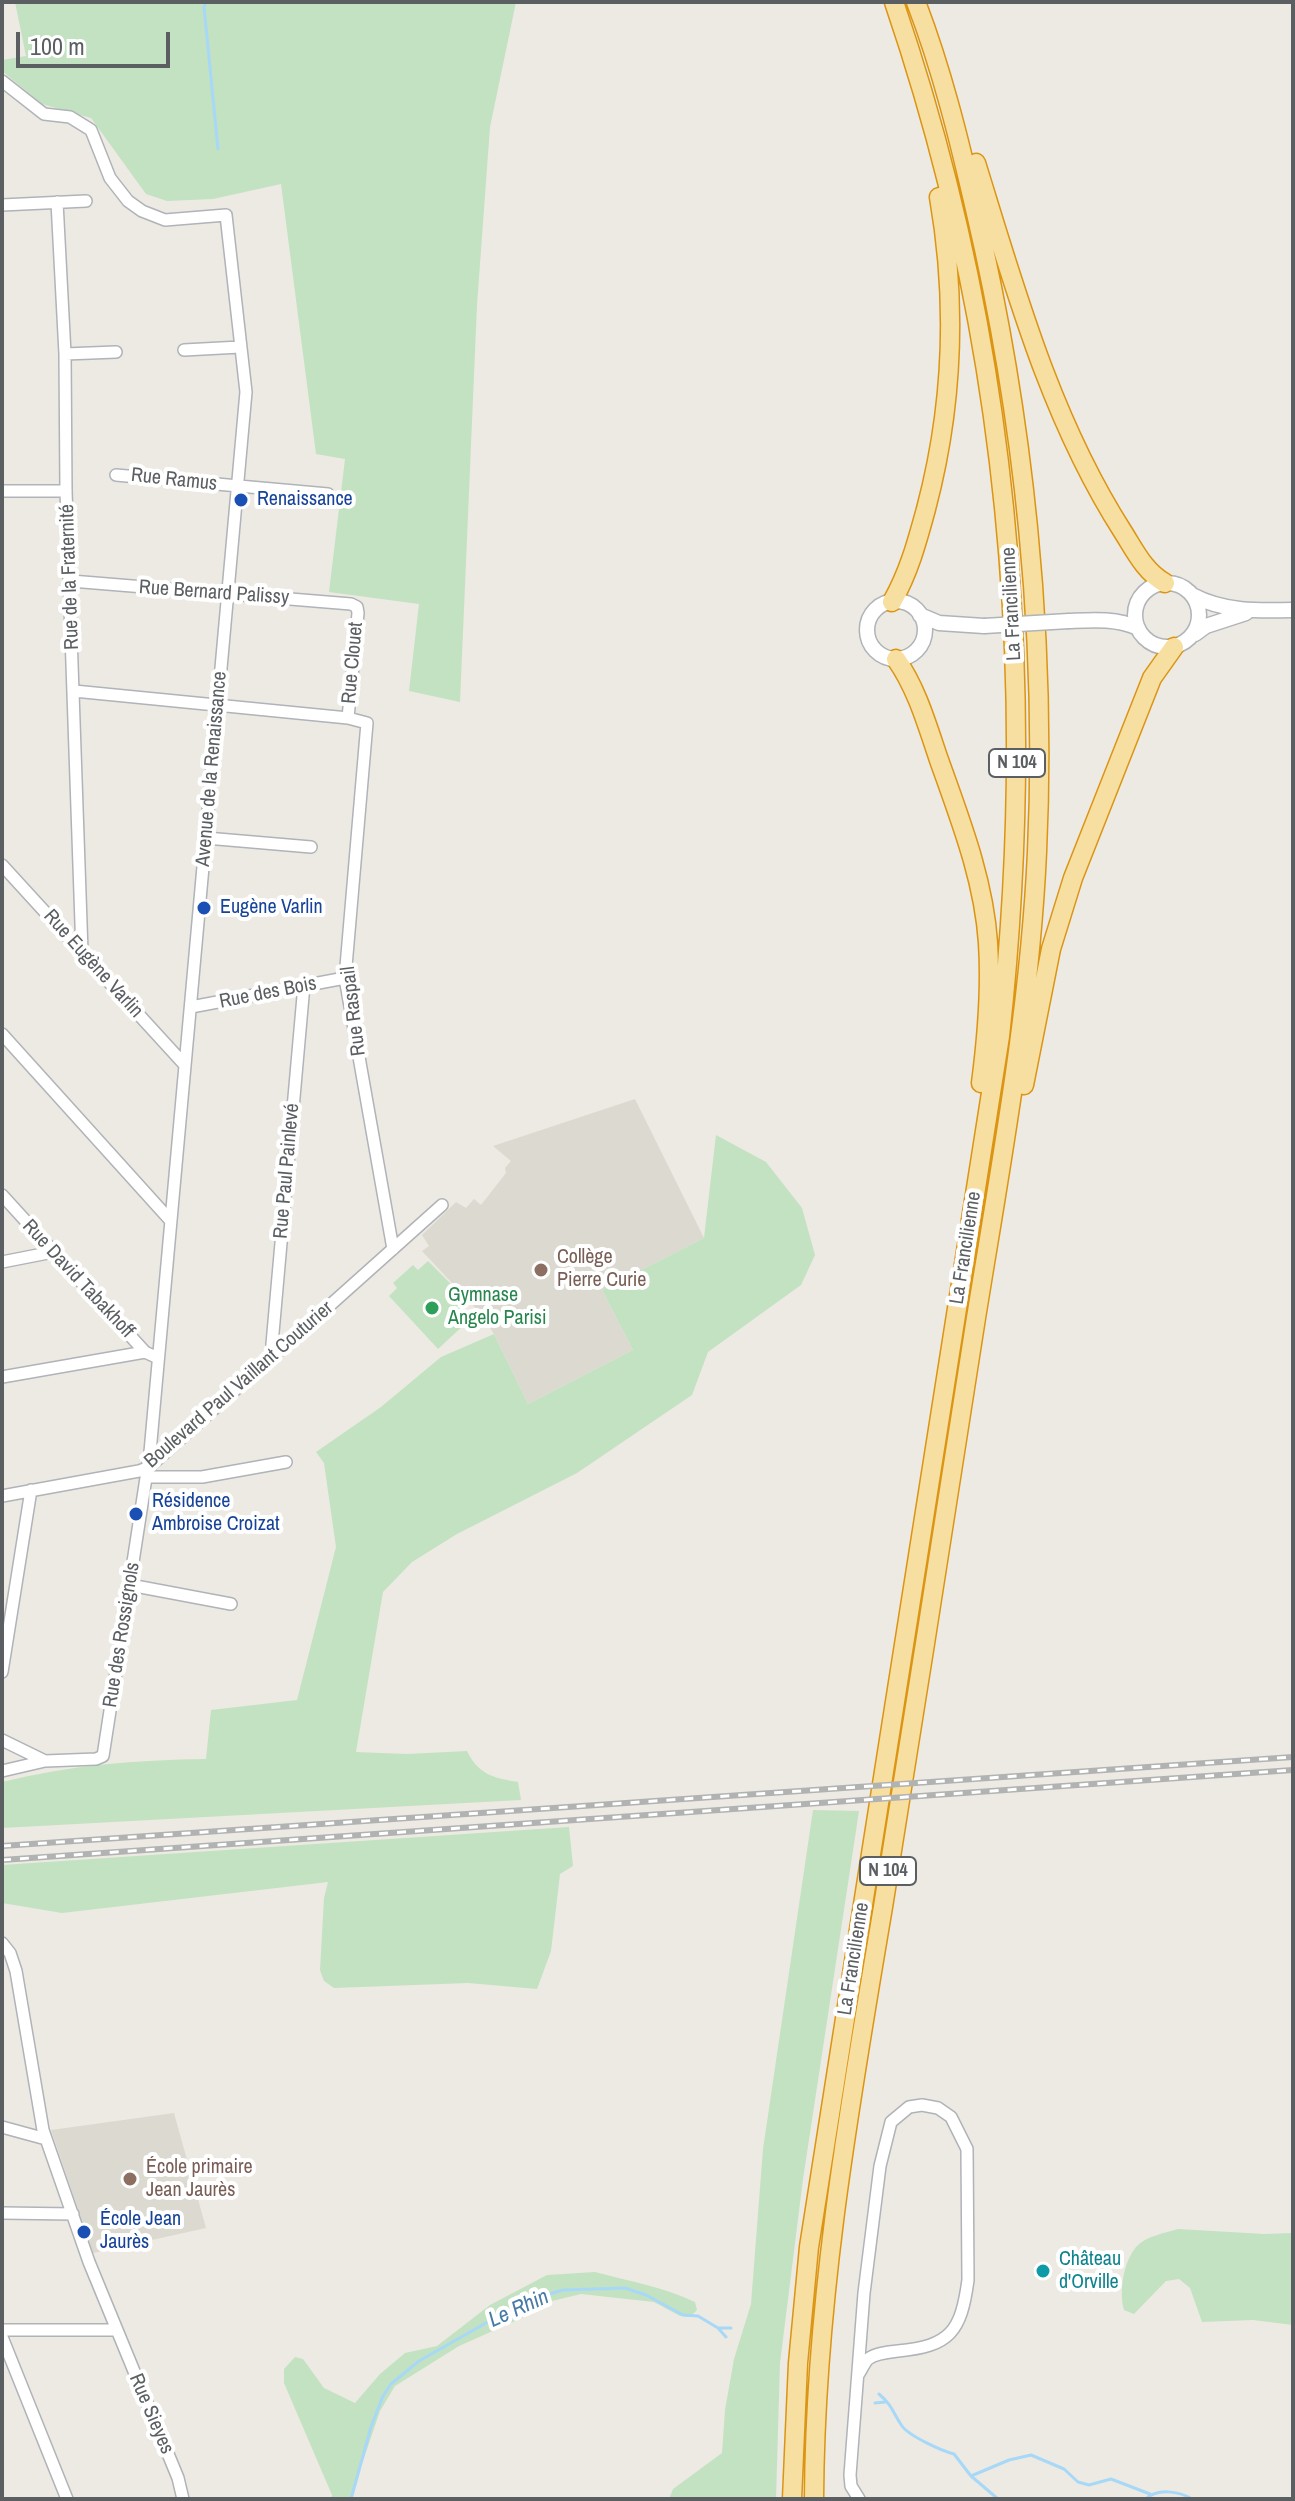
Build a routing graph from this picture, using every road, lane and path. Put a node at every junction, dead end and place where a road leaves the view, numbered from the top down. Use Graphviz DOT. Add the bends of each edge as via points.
graph roads {
  1 [pos="894,2"];
  2 [pos="916,2"];
  3 [pos="2,81"];
  4 [pos="952,107"];
  5 [pos="928,110"];
  6 [pos="86,201"];
  7 [pos="57,202"];
  8 [pos="2,205"];
  9 [pos="240,347"];
  10 [pos="184,350"];
  11 [pos="116,352"];
  12 [pos="65,354"];
  13 [pos="116,475"];
  14 [pos="237,486"];
  15 [pos="2,491"];
  16 [pos="66,491"];
  17 [pos="328,494"];
  18 [pos="71,581"];
  19 [pos="1165,583"];
  20 [pos="227,594"];
  21 [pos="1192,594"];
  22 [pos="892,602"];
  23 [pos="357,607"];
  24 [pos="1136,608"];
  25 [pos="1293,610"];
  26 [pos="1250,611"];
  27 [pos="920,615"];
  28 [pos="1069,621"];
  29 [pos="984,626"];
  30 [pos="1138,628"];
  31 [pos="1193,636"];
  32 [pos="924,637"];
  33 [pos="1174,647"];
  34 [pos="896,659"];
  35 [pos="74,691"];
  36 [pos="217,707"];
  37 [pos="348,718"];
  38 [pos="206,838"];
  39 [pos="311,847"];
  40 [pos="2,865"];
  41 [pos="82,952"];
  42 [pos="345,978"];
  43 [pos="304,985"];
  44 [pos="191,1007"];
  45 [pos="2,1034"];
  46 [pos="183,1063"];
  47 [pos="1005,1151"];
  48 [pos="2,1195"];
  49 [pos="442,1205"];
  50 [pos="971,1214"];
  51 [pos="170,1220"];
  52 [pos="393,1249"];
  53 [pos="53,1252"];
  54 [pos="2,1262"];
  55 [pos="145,1352"];
  56 [pos="274,1357"];
  57 [pos="158,1358"];
  58 [pos="2,1377"];
  59 [pos="286,1462"];
  60 [pos="148,1472"];
  61 [pos="31,1490"];
  62 [pos="2,1496"];
  63 [pos="130,1585"];
  64 [pos="231,1604"];
  65 [pos="2,1672"];
  66 [pos="2,1740"];
  67 [pos="45,1761"];
  68 [pos="2,1771"];
  69 [pos="2,1943"];
  70 [pos="2,2127"];
  71 [pos="46,2139"];
  72 [pos="2,2213"];
  73 [pos="73,2214"];
  74 [pos="2,2330"];
  75 [pos="116,2330"];
  76 [pos="2,2337"];
  77 [pos="858,2375"];
  78 [pos="67,2499"];
  79 [pos="183,2499"];
  80 [pos="792,2499"];
  81 [pos="814,2499"];
  82 [pos="859,2499"];
  1 -- 5 [label="highway, La Francilienne / N 104"];
  2 -- 4 [label="highway, La Francilienne / N 104"];
  3 -- 9 [label="street, Avenue de la Renaissance" via="44,114 70,117 91,130 110,178 142,211 165,220 226,215"];
  4 -- 19 [label="highway" via="961,115 1057,405 1111,514 1148,571"];
  4 -- 47 [label="highway, La Francilienne / N 104" via="1009,368 1033,601 1037,852"];
  5 -- 22 [label="highway" via="922,122 946,235 947,391 930,492 910,564"];
  5 -- 50 [label="highway, La Francilienne / N 104" via="967,263 991,394 1015,626 1013,892 1000,1036"];
  6 -- 7 [label="street"];
  7 -- 8 [label="street"];
  7 -- 12 [label="street, Rue de la Fraternité"];
  9 -- 10 [label="street"];
  9 -- 14 [label="street, Avenue de la Renaissance" via="246,392"];
  11 -- 12 [label="street"];
  12 -- 16 [label="street, Rue de la Fraternité"];
  13 -- 14 [label="street, Rue Ramus"];
  14 -- 17 [label="street, Rue Ramus"];
  14 -- 20 [label="street, Avenue de la Renaissance"];
  15 -- 16 [label="street"];
  16 -- 18 [label="street, Rue de la Fraternité"];
  18 -- 20 [label="street, Rue Bernard Palissy"];
  18 -- 35 [label="street, Rue de la Fraternité"];
  19 -- 21 [label="street"];
  19 -- 24 [label="street" via="1146,591"];
  20 -- 23 [label="street, Rue Bernard Palissy"];
  20 -- 36 [label="street, Avenue de la Renaissance"];
  21 -- 26 [label="street"];
  21 -- 31 [label="street" via="1200,615"];
  22 -- 27 [label="street" via="911,606"];
  22 -- 34 [label="street" via="875,610 867,628 872,646"];
  23 -- 37 [label="street, Rue Clouet"];
  24 -- 28 [label="street"];
  24 -- 30 [label="street"];
  25 -- 26 [label="street"];
  26 -- 31 [label="street"];
  27 -- 29 [label="street" via="939,623"];
  27 -- 32 [label="street"];
  28 -- 29 [label="street, bridge"];
  28 -- 30 [label="street" via="1113,621"];
  29 -- 32 [label="street" via="954,627"];
  30 -- 33 [label="street" via="1152,644"];
  31 -- 33 [label="street"];
  32 -- 34 [label="street" via="913,653"];
  33 -- 47 [label="highway" via="1152,678 1136,715 1059,918 1012,1145"];
  34 -- 50 [label="highway" via="908,676 958,814 978,878 988,941"];
  35 -- 36 [label="street"];
  35 -- 41 [label="street, Rue de la Fraternité"];
  36 -- 37 [label="street"];
  36 -- 38 [label="street, Avenue de la Renaissance"];
  37 -- 42 [label="street, Rue Raspail" via="367,723"];
  38 -- 39 [label="street"];
  38 -- 44 [label="street, Avenue de la Renaissance"];
  40 -- 41 [label="street, Rue Eugène Varlin"];
  41 -- 46 [label="street, Rue Eugène Varlin"];
  42 -- 43 [label="street, Rue des Bois"];
  42 -- 52 [label="street, Rue Raspail"];
  43 -- 44 [label="street, Rue des Bois"];
  43 -- 56 [label="street, Rue Paul Painlevé"];
  44 -- 46 [label="street, Avenue de la Renaissance"];
  45 -- 51 [label="street"];
  46 -- 51 [label="street, Avenue de la Renaissance"];
  47 -- 81 [label="highway, La Francilienne / N 104" via="830,2241"];
  48 -- 53 [label="street, Rue David Tabakhoff"];
  49 -- 52 [label="street, Boulevard Paul Vaillant Couturier"];
  50 -- 80 [label="highway, La Francilienne / N 104" via="809,2247"];
  51 -- 57 [label="street, Avenue de la Renaissance"];
  52 -- 56 [label="street, Boulevard Paul Vaillant Couturier"];
  53 -- 54 [label="street"];
  53 -- 55 [label="street, Rue David Tabakhoff"];
  55 -- 57 [label="street, Rue David Tabakhoff"];
  55 -- 58 [label="street"];
  56 -- 60 [label="street, Boulevard Paul Vaillant Couturier"];
  57 -- 60 [label="street, Avenue de la Renaissance"];
  59 -- 60 [label="street" via="202,1477"];
  60 -- 61 [label="street, Boulevard Paul Vaillant Couturier"];
  60 -- 63 [label="street, Rue des Rossignols"];
  61 -- 62 [label="street, Boulevard Paul Vaillant Couturier"];
  61 -- 65 [label="street"];
  63 -- 64 [label="street"];
  63 -- 67 [label="street, Rue des Rossignols" via="103,1756"];
  66 -- 67 [label="street"];
  67 -- 68 [label="street"];
  69 -- 71 [label="street, Rue Sieyes" via="16,1971"];
  70 -- 71 [label="street"];
  71 -- 73 [label="street, Rue Sieyes"];
  72 -- 73 [label="street"];
  73 -- 75 [label="street, Rue Sieyes"];
  74 -- 75 [label="street"];
  75 -- 79 [label="street, Rue Sieyes"];
  76 -- 78 [label="street"];
  77 -- 77 [label="street" via="869,2359 944,2340 965,2301 967,2149 951,2117 938,2108 909,2107 891,2122 870,2239"];
  77 -- 82 [label="street" via="850,2475"];
}
